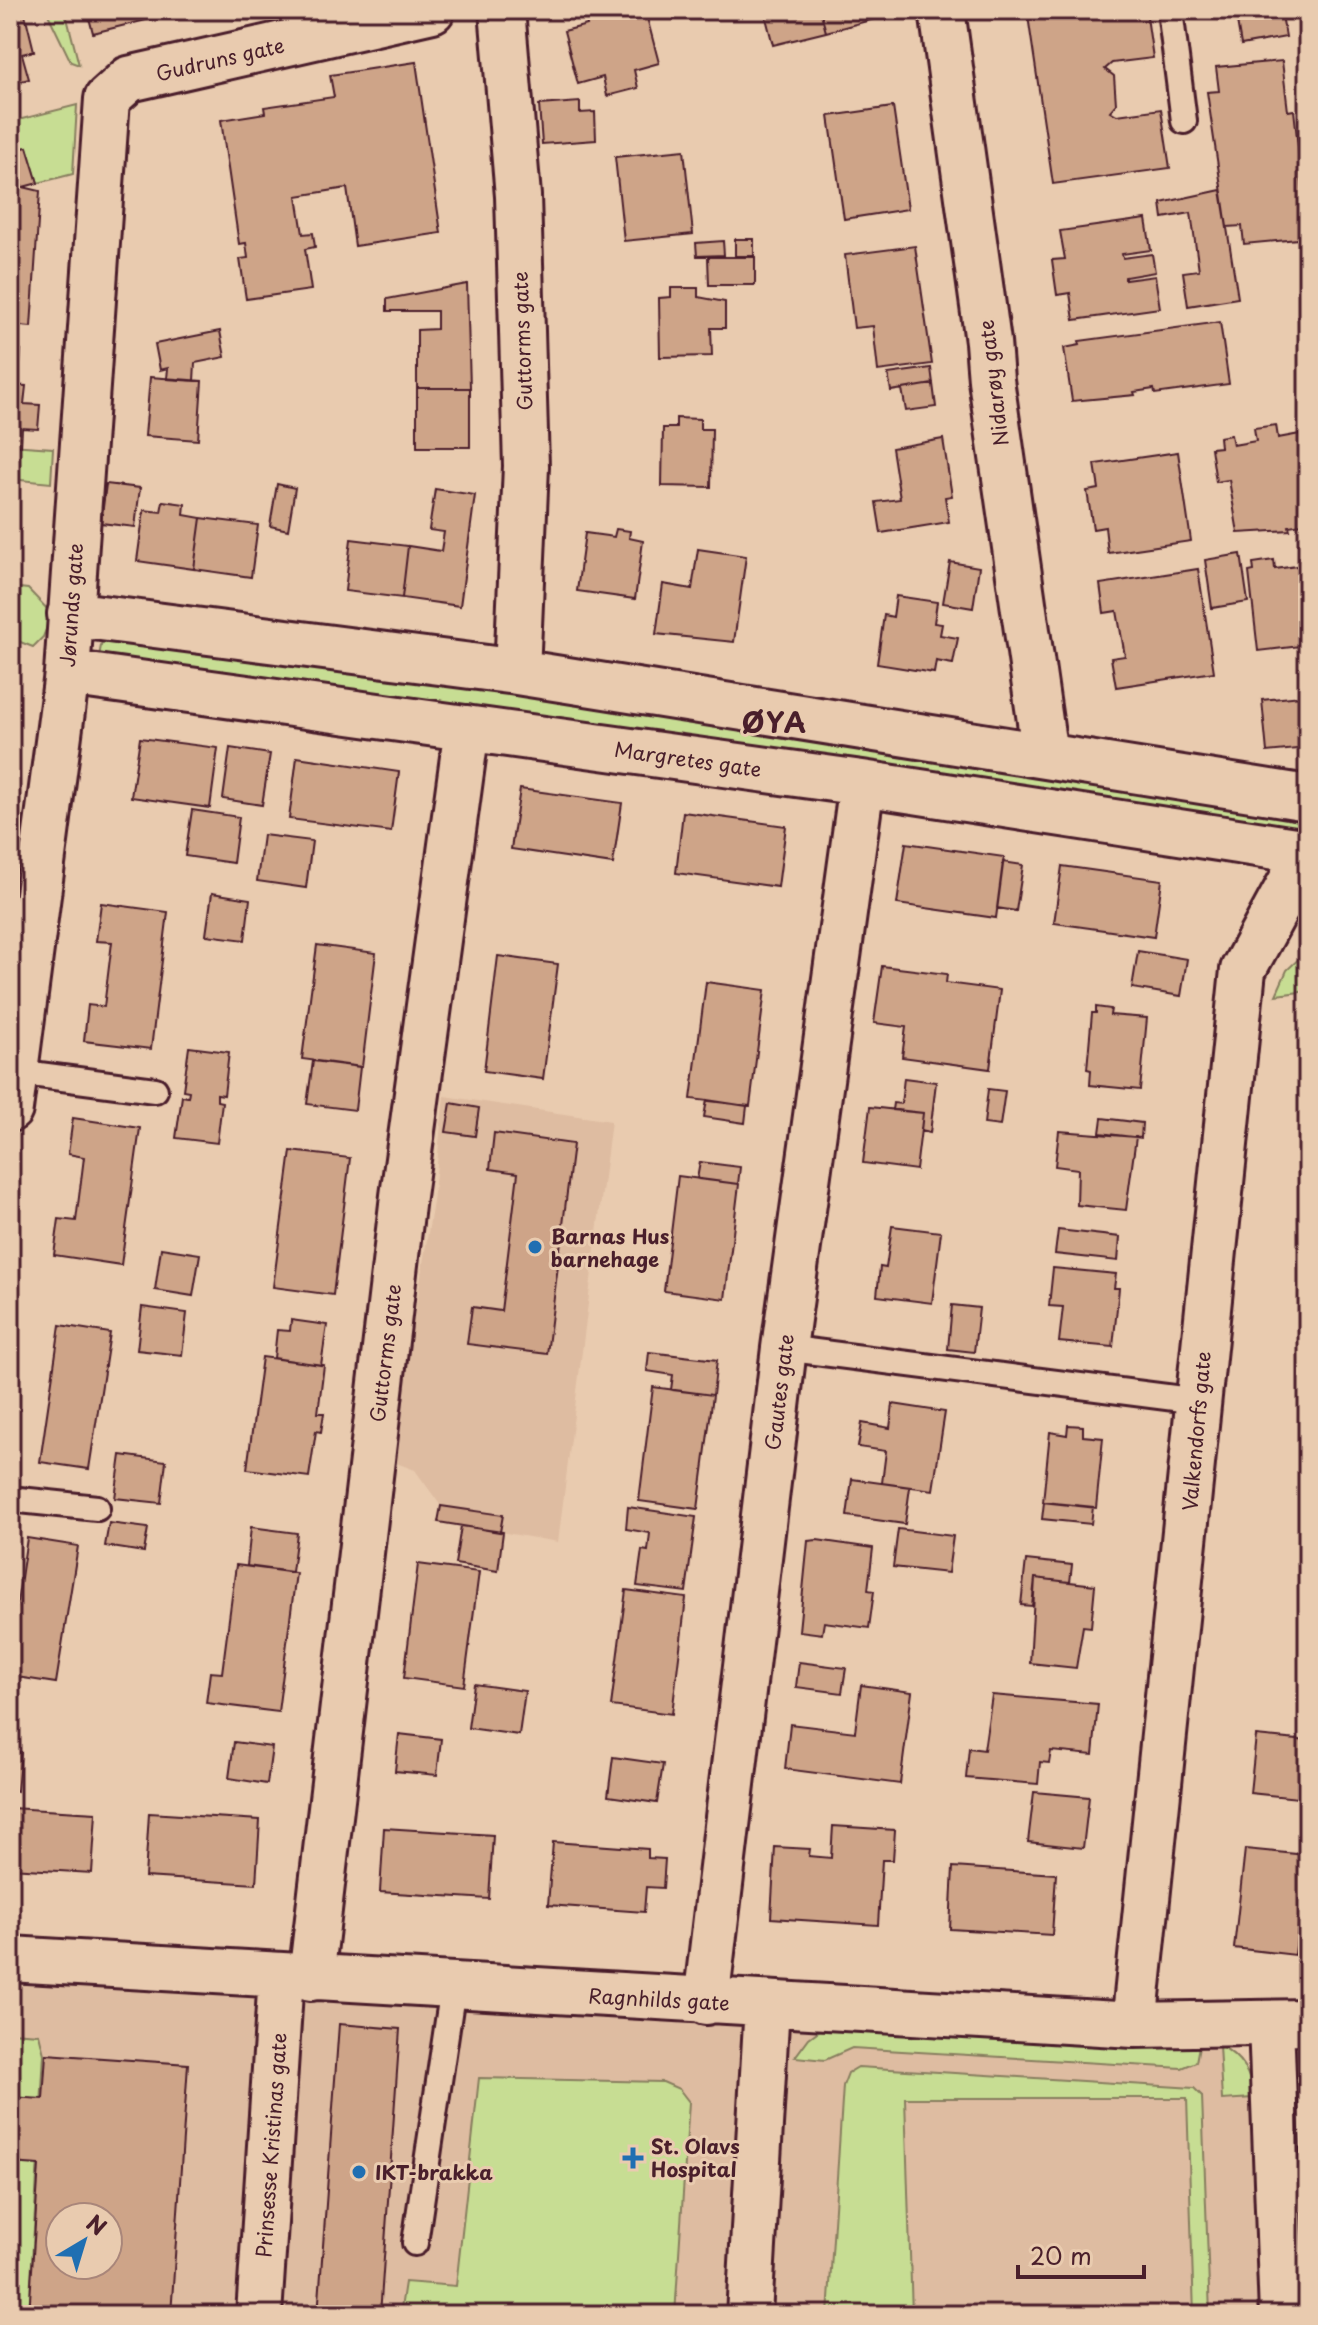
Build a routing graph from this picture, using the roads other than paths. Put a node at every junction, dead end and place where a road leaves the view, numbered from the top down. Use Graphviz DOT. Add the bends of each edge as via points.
graph roads {
  1 [pos="432,10"];
  2 [pos="502,10"];
  3 [pos="942,10"];
  4 [pos="1170,10"];
  5 [pos="107,99"];
  6 [pos="1184,121"];
  7 [pos="70,614"];
  8 [pos="517,672"];
  9 [pos="67,673"];
  10 [pos="467,728"];
  11 [pos="1045,756"];
  12 [pos="862,783"];
  13 [pos="1308,798"];
  14 [pos="1308,852"];
  15 [pos="13,1090"];
  16 [pos="155,1090"];
  17 [pos="784,1348"];
  18 [pos="1198,1401"];
  19 [pos="10,1499"];
  20 [pos="97,1508"];
  21 [pos="10,1959"];
  22 [pos="296,1977"];
  23 [pos="453,1987"];
  24 [pos="706,2002"];
  25 [pos="767,2005"];
  26 [pos="1290,2023"];
  27 [pos="1134,2025"];
  28 [pos="415,2243"];
  29 [pos="259,2315"];
  30 [pos="749,2315"];
  31 [pos="1282,2315"];
  1 -- 5 [label="street, Gudruns gate" via="129,79"];
  2 -- 8 [label="street, Guttorms gate" via="518,196 526,466"];
  3 -- 11 [label="street, Nidarøy gate"];
  4 -- 6 [label="lane"];
  5 -- 7 [label="street, Jørunds gate"];
  7 -- 8 [label="street"];
  7 -- 9 [label="street, Jørunds gate"];
  8 -- 11 [label="street"];
  9 -- 10 [label="street, Margretes gate"];
  9 -- 15 [label="street, Jørunds gate"];
  10 -- 12 [label="street, Margretes gate"];
  10 -- 22 [label="street, Guttorms gate"];
  11 -- 13 [label="street"];
  12 -- 14 [label="street, Margretes gate"];
  12 -- 17 [label="street, Gautes gate"];
  14 -- 18 [label="street, Valkendorfs gate" via="1243,970"];
  15 -- 16 [label="lane"];
  17 -- 18 [label="lane"];
  17 -- 24 [label="street, Gautes gate"];
  18 -- 27 [label="street, Valkendorfs gate"];
  19 -- 20 [label="lane"];
  21 -- 22 [label="street, Ragnhilds gate"];
  22 -- 23 [label="street, Ragnhilds gate"];
  22 -- 29 [label="street, Prinsesse Kristinas gate"];
  23 -- 24 [label="street, Ragnhilds gate"];
  23 -- 28 [label="lane"];
  24 -- 25 [label="street, Ragnhilds gate"];
  25 -- 27 [label="street, Ragnhilds gate"];
  25 -- 30 [label="street"];
  26 -- 27 [label="street, Ragnhilds gate"];
  26 -- 31 [label="street"];
}
